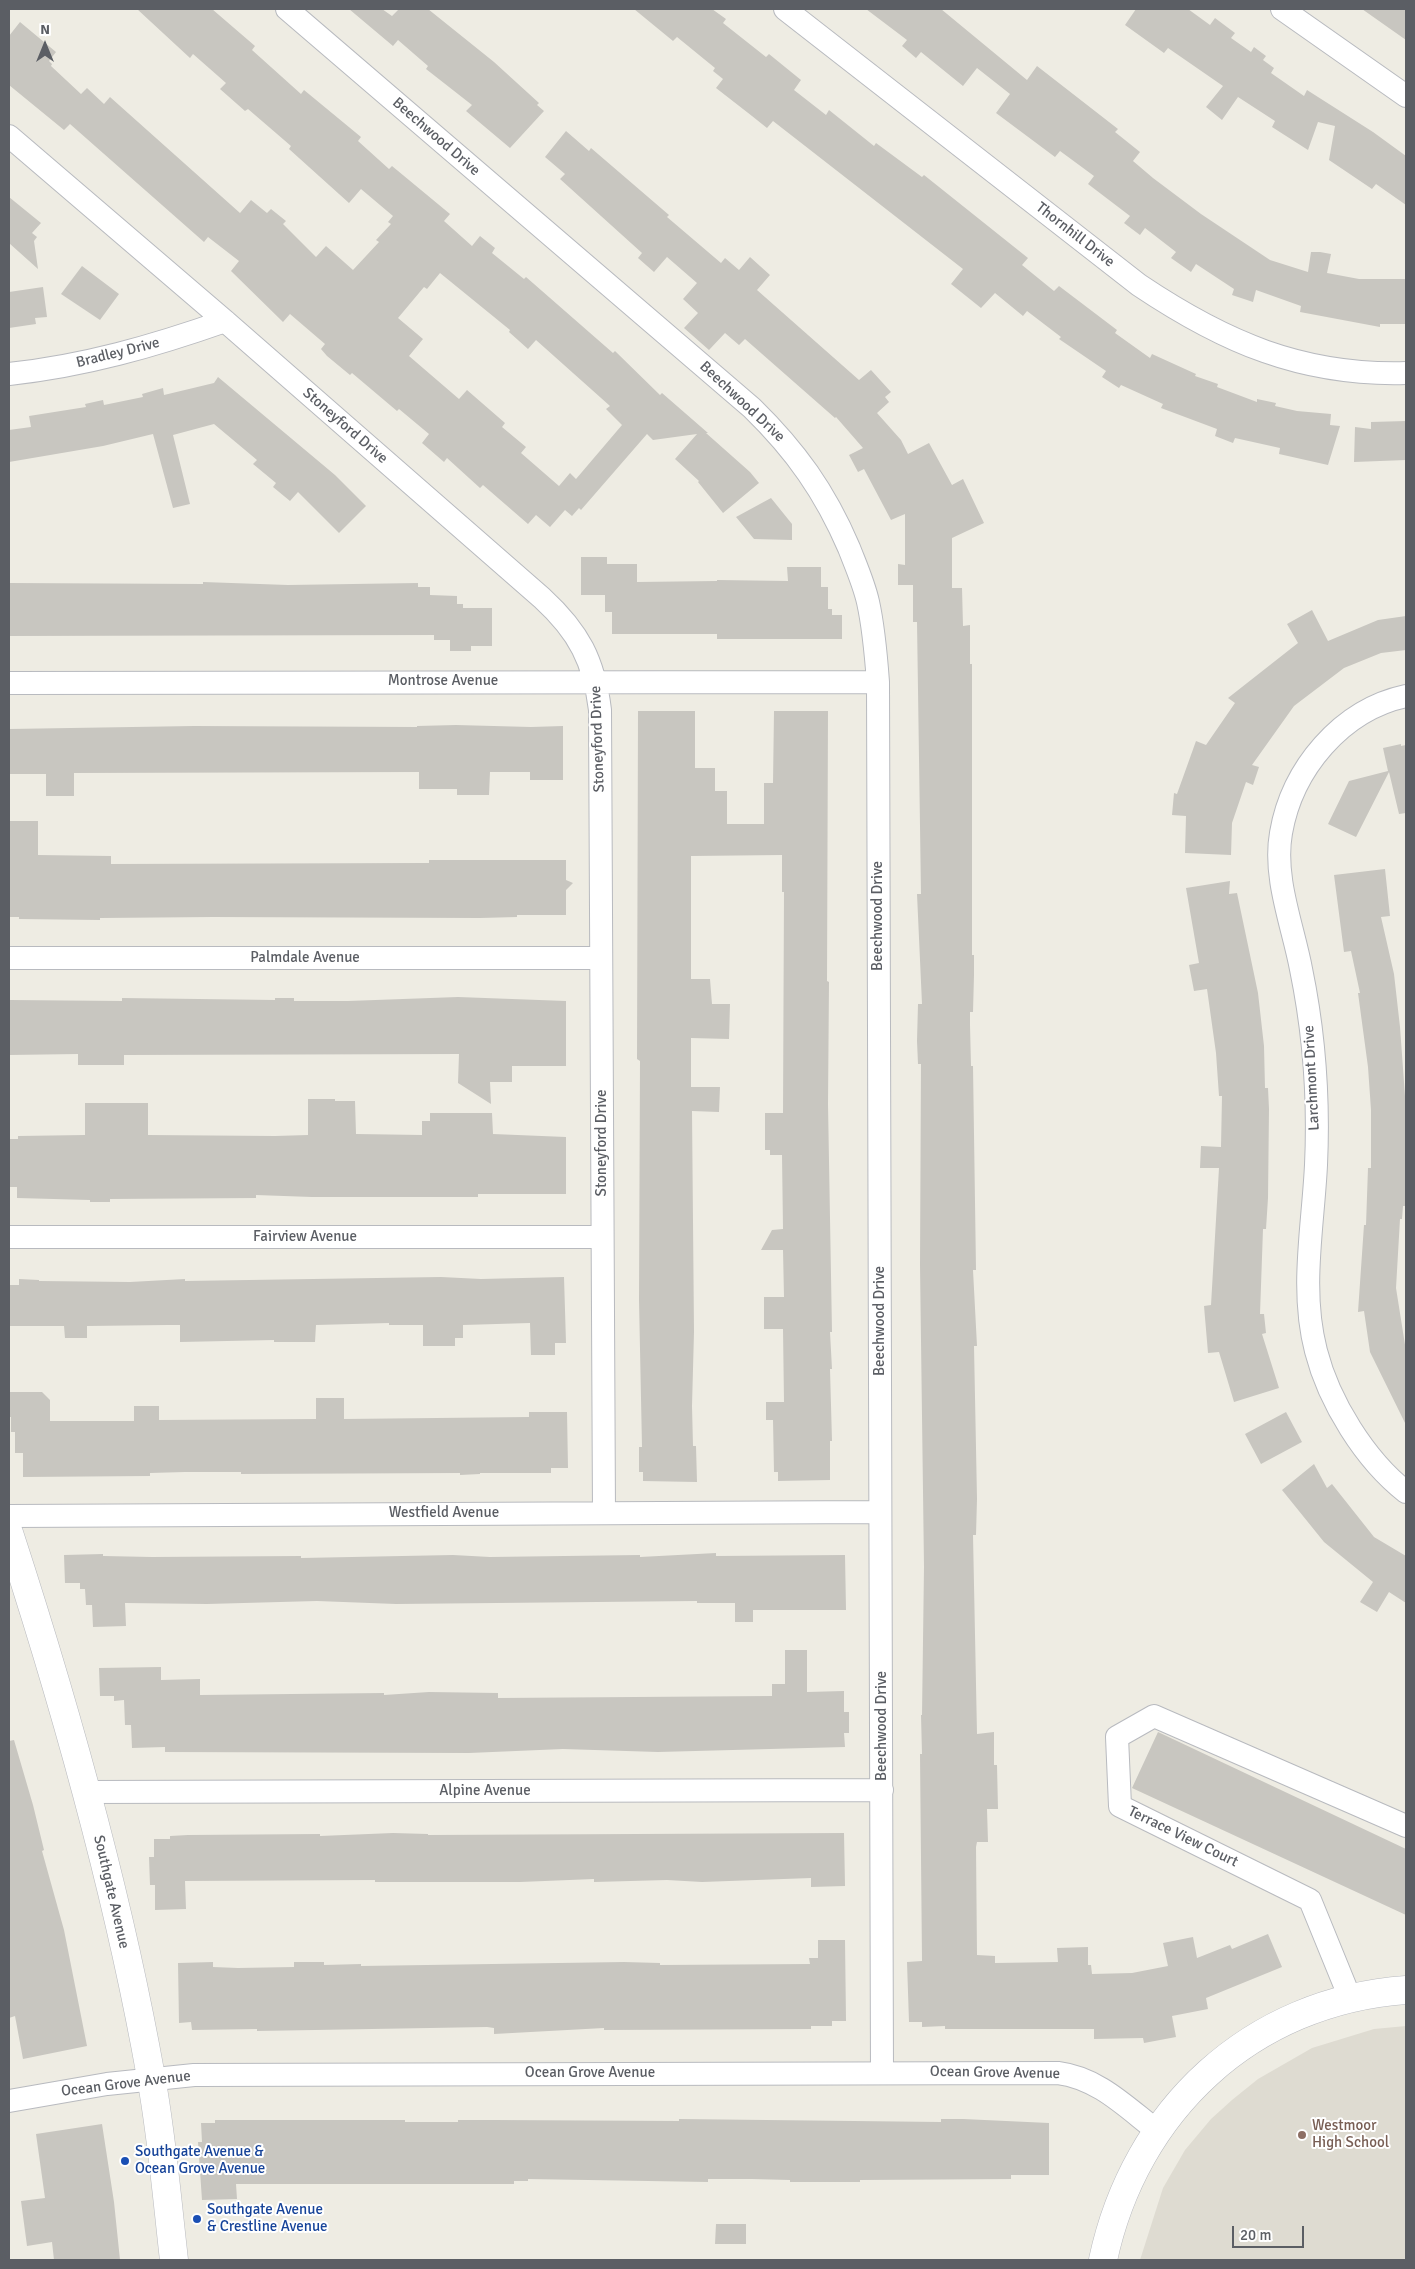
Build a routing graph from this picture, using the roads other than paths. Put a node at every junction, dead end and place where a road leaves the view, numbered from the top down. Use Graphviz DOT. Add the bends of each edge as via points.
graph roads {
  1 [pos="286,9"];
  2 [pos="786,9"];
  3 [pos="1282,9"];
  4 [pos="1406,96"];
  5 [pos="9,136"];
  6 [pos="225,321"];
  7 [pos="1406,373"];
  8 [pos="9,374"];
  9 [pos="596,681"];
  10 [pos="9,682"];
  11 [pos="878,682"];
  12 [pos="1406,696"];
  13 [pos="9,958"];
  14 [pos="601,958"];
  15 [pos="9,1236"];
  16 [pos="602,1237"];
  17 [pos="1406,1492"];
  18 [pos="604,1512"];
  19 [pos="880,1512"];
  20 [pos="9,1516"];
  21 [pos="9,1533"];
  22 [pos="882,1790"];
  23 [pos="87,1792"];
  24 [pos="1406,1826"];
  25 [pos="1406,1990"];
  26 [pos="1350,1998"];
  27 [pos="882,2072"];
  28 [pos="151,2078"];
  29 [pos="9,2101"];
  30 [pos="1156,2130"];
  31 [pos="174,2260"];
  32 [pos="1103,2260"];
  1 -- 11 [label="street, Beechwood Drive" via="780,436 823,494 855,564 868,601"];
  2 -- 7 [label="street, Thornhill Drive" via="1139,285 1181,313 1228,338 1278,356 1327,368 1377,374"];
  3 -- 4 [label="street"];
  5 -- 6 [label="street, Stoneyford Drive"];
  6 -- 8 [label="street, Bradley Drive" via="127,353"];
  6 -- 9 [label="street, Stoneyford Drive" via="560,614 588,657"];
  9 -- 10 [label="street, Montrose Avenue"];
  9 -- 11 [label="street, Montrose Avenue"];
  9 -- 14 [label="street, Stoneyford Drive" via="600,710"];
  11 -- 19 [label="street, Beechwood Drive"];
  12 -- 17 [label="street, Larchmont Drive" via="1366,711 1340,729 1318,752 1299,779 1288,807 1281,834 1279,862 1301,970 1313,1063 1316,1163 1308,1279 1309,1319 1316,1353 1347,1423 1368,1455"];
  13 -- 14 [label="street, Palmdale Avenue"];
  14 -- 16 [label="street, Stoneyford Drive"];
  15 -- 16 [label="street, Fairview Avenue"];
  16 -- 18 [label="street, Stoneyford Drive"];
  18 -- 19 [label="street, Westfield Avenue"];
  18 -- 20 [label="street, Westfield Avenue"];
  19 -- 22 [label="street, Beechwood Drive"];
  21 -- 23 [label="street, Southgate Avenue"];
  22 -- 23 [label="street, Alpine Avenue"];
  22 -- 27 [label="street, Beechwood Drive"];
  23 -- 28 [label="street, Southgate Avenue"];
  24 -- 26 [label="street, Terrace View Court" via="1154,1716 1117,1738 1120,1806 1310,1900"];
  25 -- 26 [label="street"];
  26 -- 30 [label="street" via="1309,2010 1272,2027 1237,2049 1200,2081"];
  27 -- 28 [label="street, Ocean Grove Avenue" via="194,2075"];
  27 -- 30 [label="street, Ocean Grove Avenue" via="1076,2075 1103,2090"];
  28 -- 29 [label="street, Ocean Grove Avenue"];
  28 -- 31 [label="street, Southgate Avenue"];
  30 -- 32 [label="street" via="1119,2204"];
}
